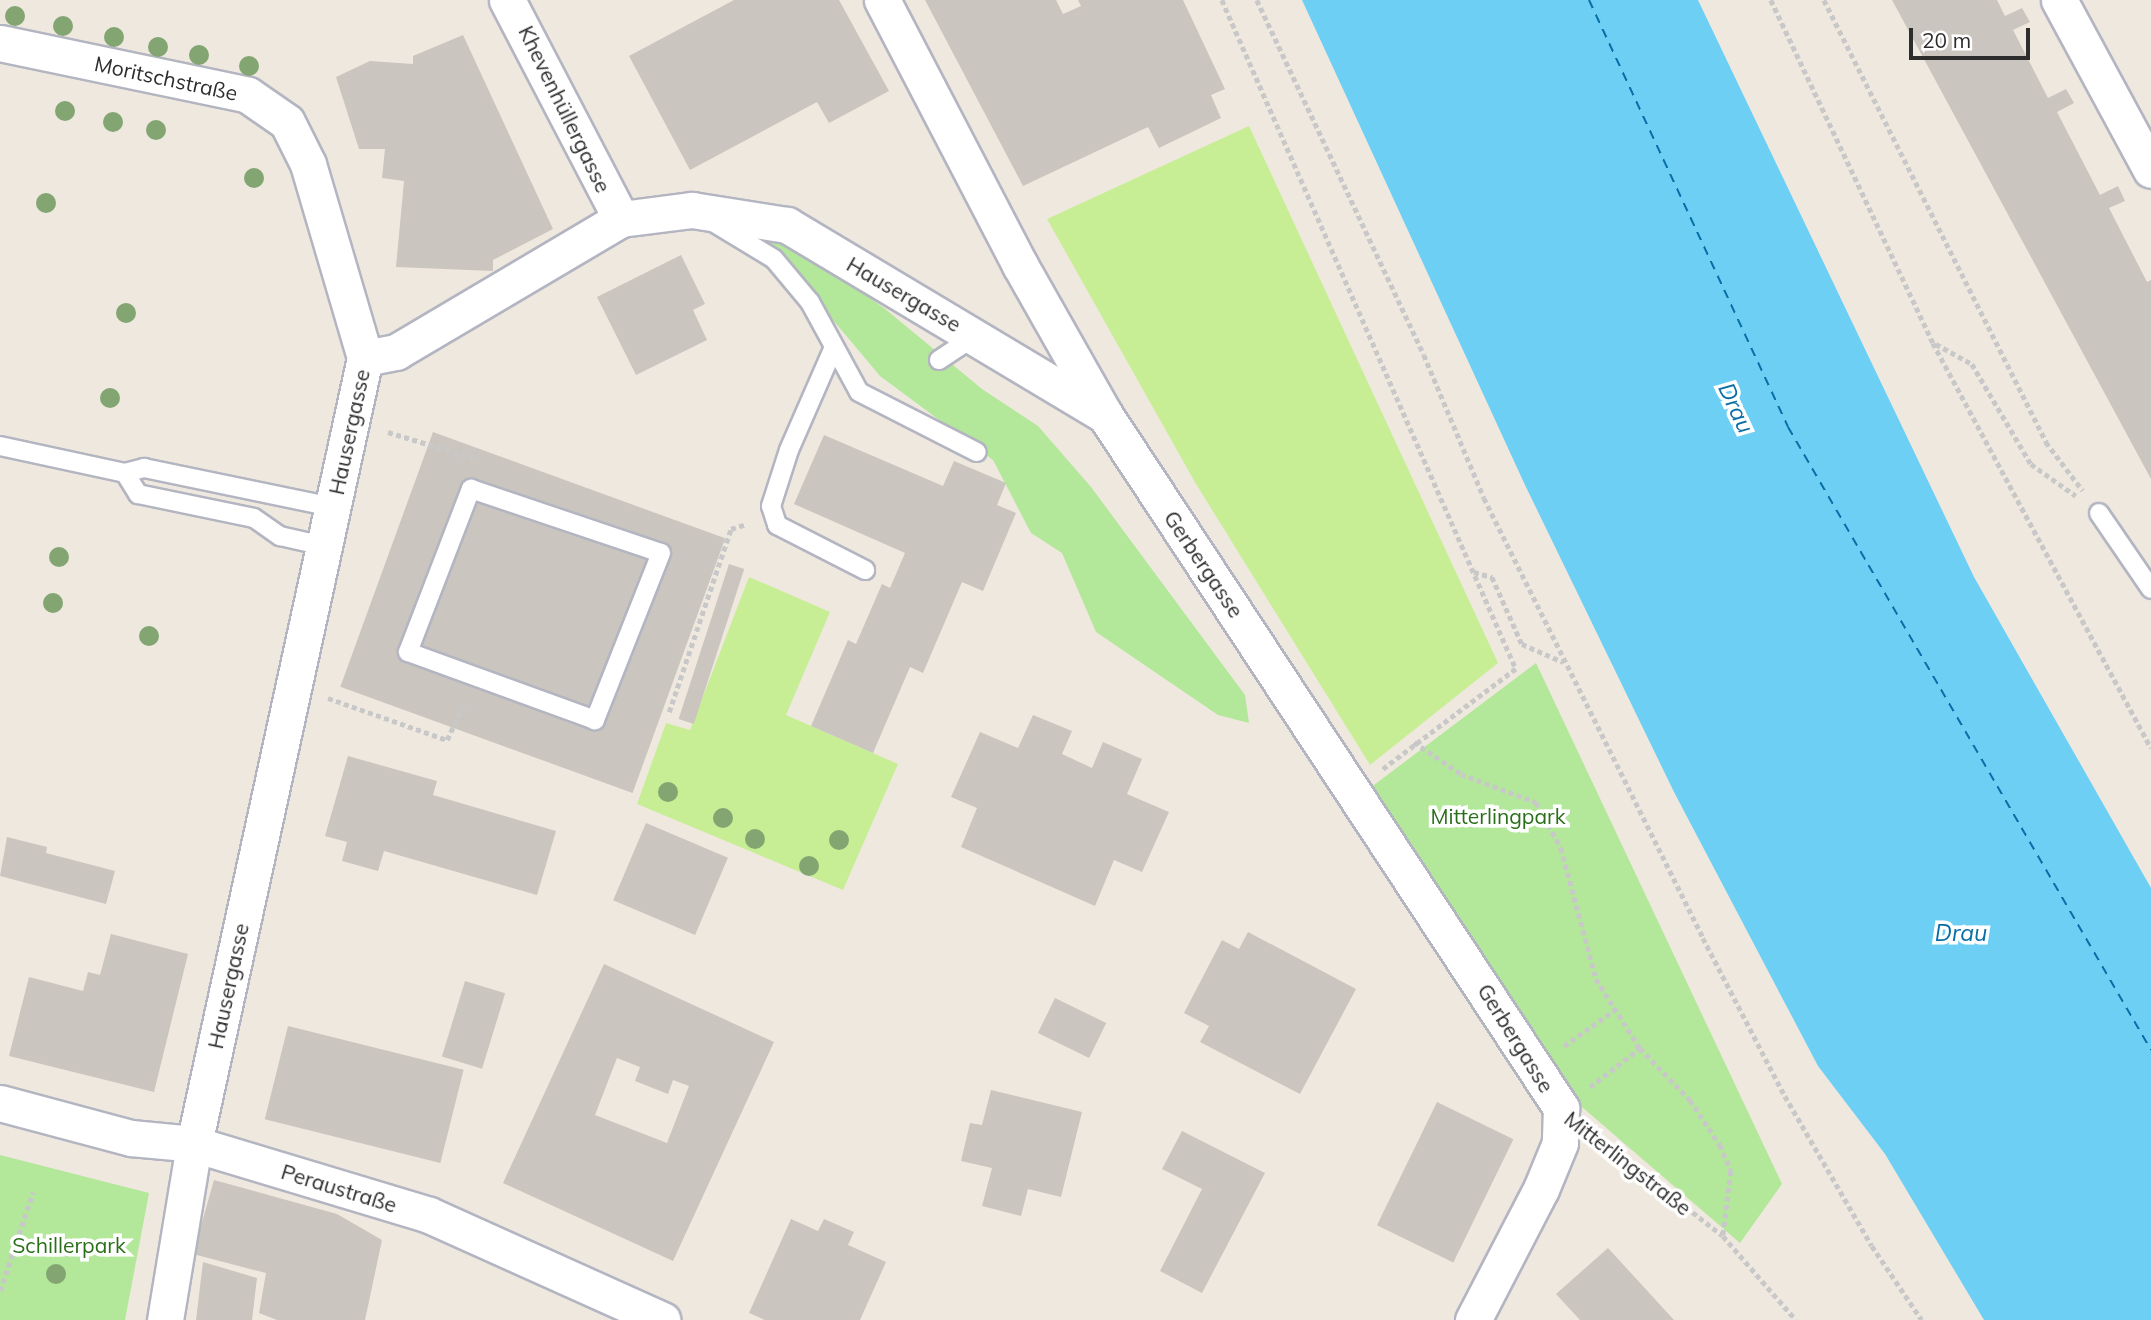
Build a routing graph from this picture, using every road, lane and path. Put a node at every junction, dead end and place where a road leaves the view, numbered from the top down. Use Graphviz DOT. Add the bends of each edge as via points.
graph roads {
  1 [pos="508,0"];
  2 [pos="882,0"];
  3 [pos="1222,0"];
  4 [pos="1257,0"];
  5 [pos="1771,0"];
  6 [pos="1825,0"];
  7 [pos="2059,0"];
  8 [pos="0,43"];
  9 [pos="2151,170"];
  10 [pos="692,210"];
  11 [pos="621,219"];
  12 [pos="975,336"];
  13 [pos="1933,343"];
  14 [pos="834,347"];
  15 [pos="365,358"];
  16 [pos="939,360"];
  17 [pos="1105,415"];
  18 [pos="385,431"];
  19 [pos="0,446"];
  20 [pos="977,452"];
  21 [pos="125,473"];
  22 [pos="488,495"];
  23 [pos="333,506"];
  24 [pos="2099,513"];
  25 [pos="774,515"];
  26 [pos="324,546"];
  27 [pos="865,570"];
  28 [pos="1474,572"];
  29 [pos="2151,589"];
  30 [pos="1564,662"];
  31 [pos="476,678"];
  32 [pos="326,697"];
  33 [pos="670,712"];
  34 [pos="1414,741"];
  35 [pos="2151,748"];
  36 [pos="1379,772"];
  37 [pos="1617,1008"];
  38 [pos="1640,1048"];
  39 [pos="1536,1066"];
  40 [pos="0,1103"];
  41 [pos="1560,1108"];
  42 [pos="194,1144"];
  43 [pos="33,1192"];
  44 [pos="1723,1236"];
  45 [pos="0,1291"];
  46 [pos="165,1320"];
  47 [pos="663,1320"];
  48 [pos="1473,1320"];
  49 [pos="1796,1320"];
  50 [pos="1922,1320"];
  1 -- 11 [label="street, Khevenhüllergasse"];
  2 -- 17 [label="street, Gerbergasse" via="1020,265"];
  3 -- 28 [label="path"];
  4 -- 30 [label="path"];
  5 -- 13 [label="path"];
  6 -- 24 [label="path" via="2046,442"];
  7 -- 9 [label="street"];
  8 -- 15 [label="street, Moritschstraße" via="248,95 287,122 308,164"];
  10 -- 11 [label="street, Hausergasse"];
  10 -- 12 [label="street, Hausergasse" via="787,225"];
  10 -- 14 [label="lane" via="774,259 810,302"];
  11 -- 15 [label="street, Hausergasse" via="396,352"];
  12 -- 16 [label="lane"];
  12 -- 17 [label="street, Hausergasse"];
  13 -- 24 [label="path" via="1972,364 2031,464"];
  13 -- 35 [label="path"];
  14 -- 20 [label="lane" via="859,392"];
  14 -- 25 [label="lane" via="789,450 771,506"];
  15 -- 23 [label="street, Hausergasse"];
  17 -- 39 [label="street, Gerbergasse"];
  18 -- 22 [label="path" via="498,466"];
  19 -- 21 [label="lane"];
  21 -- 23 [label="lane" via="144,468"];
  21 -- 26 [label="lane" via="138,494 254,518 280,536"];
  22 -- 31 [label="lane" via="471,489 408,652"];
  22 -- 31 [label="lane" via="661,553 595,720"];
  23 -- 26 [label="street, Hausergasse"];
  24 -- 29 [label="lane"];
  25 -- 27 [label="lane" via="778,525"];
  25 -- 33 [label="path" via="731,529"];
  26 -- 42 [label="street, Hausergasse"];
  28 -- 30 [label="path" via="1492,577 1522,645"];
  28 -- 34 [label="path" via="1516,668"];
  30 -- 50 [label="path" via="1785,1096 1871,1246"];
  31 -- 32 [label="path" via="447,740"];
  34 -- 36 [label="path"];
  34 -- 37 [label="path" via="1461,774 1536,802 1561,848 1597,979"];
  37 -- 38 [label="path"];
  37 -- 39 [label="path"];
  38 -- 41 [label="path"];
  38 -- 44 [label="path" via="1690,1100 1720,1145 1731,1171 1730,1208"];
  39 -- 41 [label="street, Gerbergasse"];
  40 -- 42 [label="street, Peraustraße" via="131,1138"];
  41 -- 44 [label="path, Mitterlingstraße"];
  41 -- 48 [label="street, Mitterlingstraße" via="1560,1143"];
  42 -- 46 [label="street, Hausergasse"];
  42 -- 47 [label="street, Peraustraße" via="429,1215"];
  43 -- 45 [label="path"];
  44 -- 49 [label="path, Mitterlingstraße"];
}
